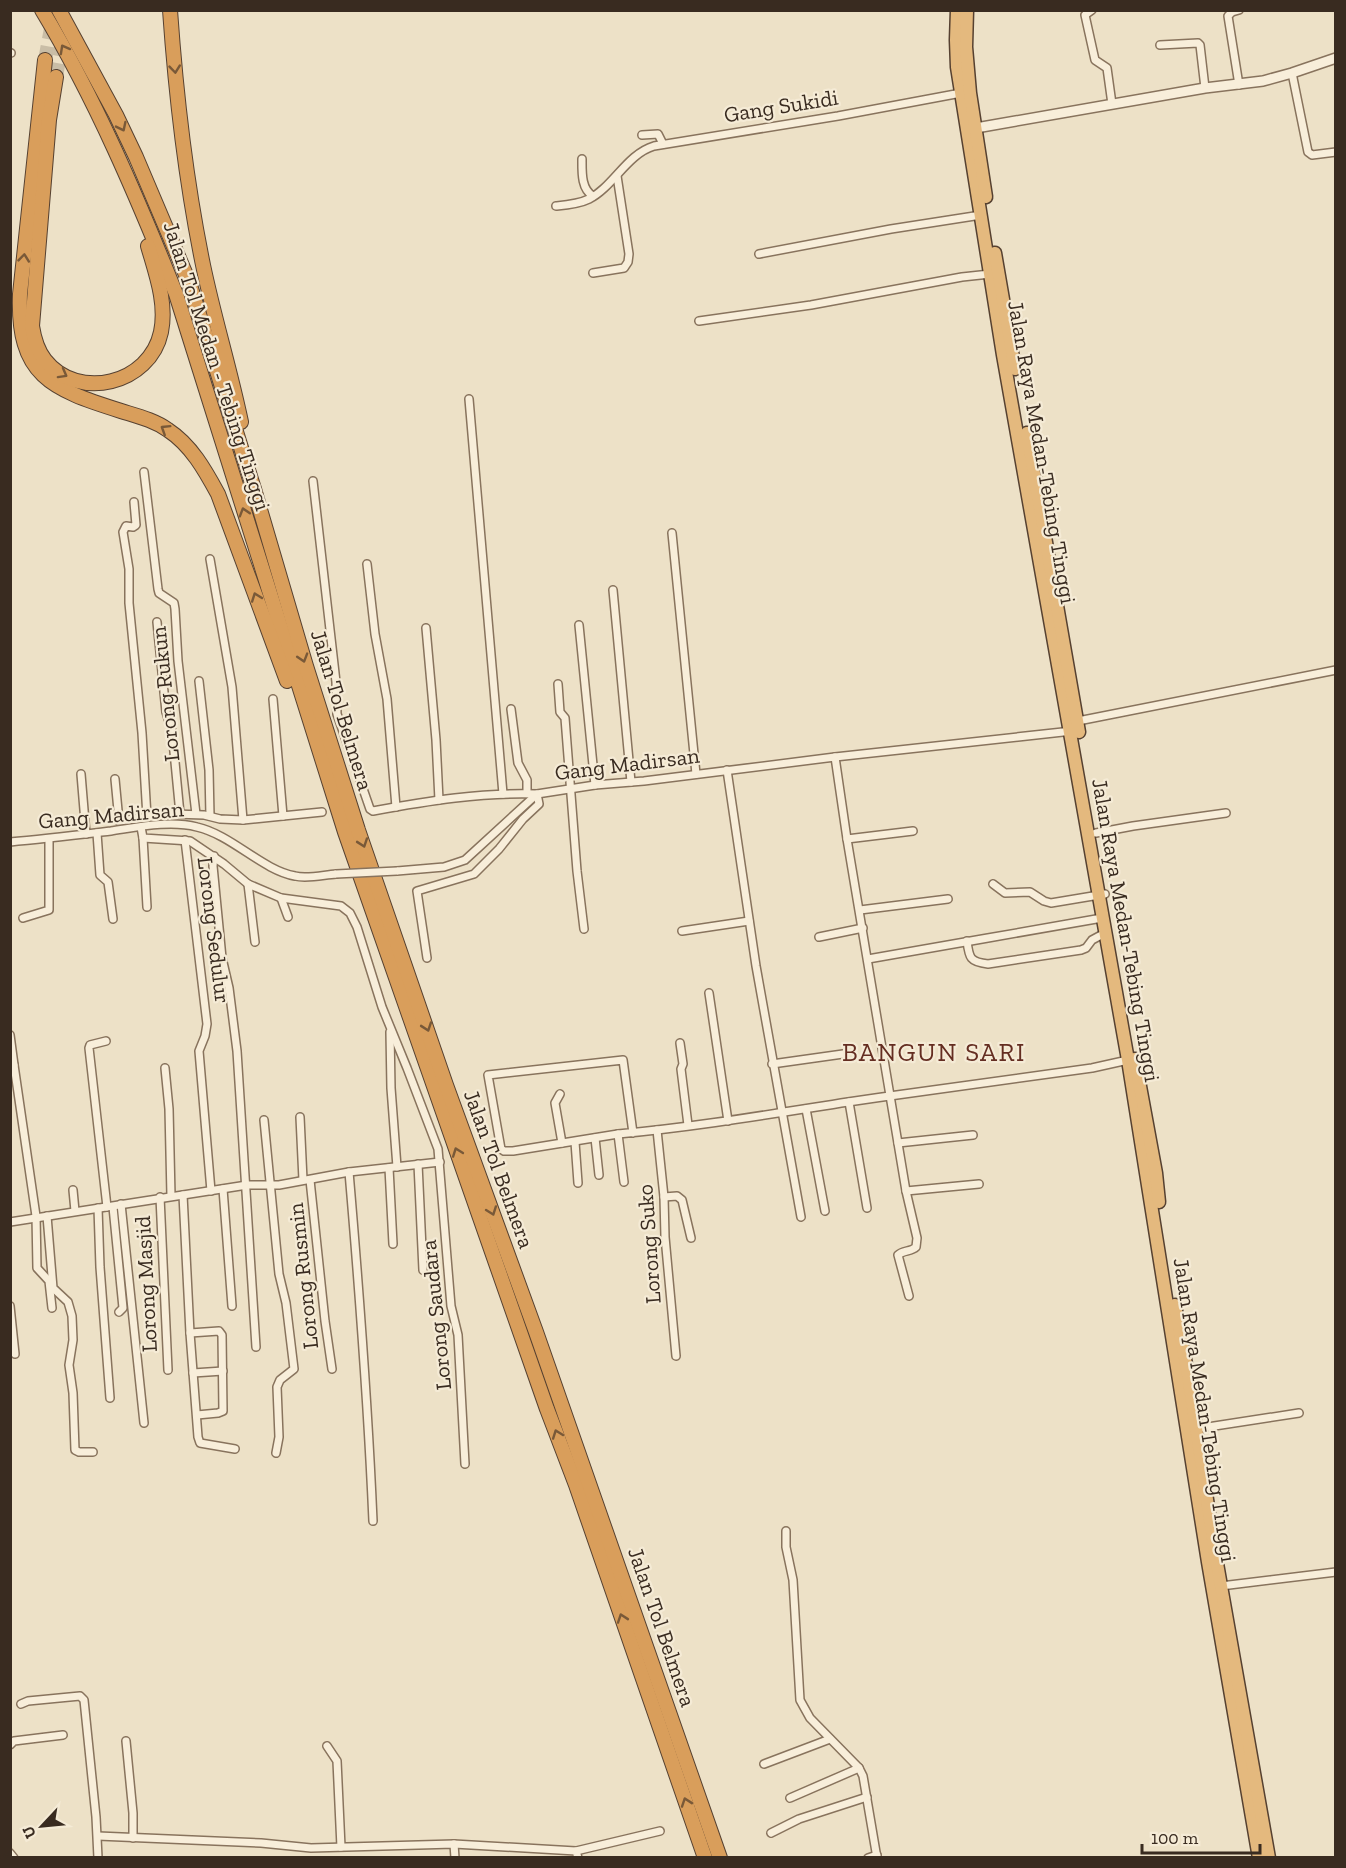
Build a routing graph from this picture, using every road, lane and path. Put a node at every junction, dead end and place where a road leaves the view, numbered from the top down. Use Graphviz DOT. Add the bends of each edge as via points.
graph roads {
  1 [pos="42,10"];
  2 [pos="59,10"];
  3 [pos="170,10"];
  4 [pos="957,10"];
  5 [pos="967,10"];
  6 [pos="1092,10"];
  7 [pos="1239,10"];
  8 [pos="1160,45"];
  9 [pos="1335,58"];
  10 [pos="45,60"];
  11 [pos="1292,73"];
  12 [pos="56,77"];
  13 [pos="1239,85"];
  14 [pos="1205,88"];
  15 [pos="961,93"];
  16 [pos="1112,104"];
  17 [pos="976,128"];
  18 [pos="642,135"];
  19 [pos="110,137"];
  20 [pos="663,144"];
  21 [pos="1335,152"];
  22 [pos="582,159"];
  23 [pos="616,176"];
  24 [pos="593,196"];
  25 [pos="556,206"];
  26 [pos="981,215"];
  27 [pos="759,254"];
  28 [pos="593,273"];
  29 [pos="990,274"];
  30 [pos="699,321"];
  31 [pos="469,399"];
  32 [pos="144,472"];
  33 [pos="313,481"];
  34 [pos="254,489"];
  35 [pos="134,502"];
  36 [pos="672,533"];
  37 [pos="210,560"];
  38 [pos="367,564"];
  39 [pos="613,590"];
  40 [pos="156,622"];
  41 [pos="579,625"];
  42 [pos="426,628"];
  43 [pos="1335,670"];
  44 [pos="199,681"];
  45 [pos="558,684"];
  46 [pos="273,699"];
  47 [pos="511,709"];
  48 [pos="1076,728"];
  49 [pos="317,748"];
  50 [pos="835,757"];
  51 [pos="727,770"];
  52 [pos="81,774"];
  53 [pos="696,774"];
  54 [pos="115,779"];
  55 [pos="631,782"];
  56 [pos="595,785"];
  57 [pos="571,789"];
  58 [pos="503,794"];
  59 [pos="527,794"];
  60 [pos="537,794"];
  61 [pos="439,800"];
  62 [pos="396,807"];
  63 [pos="322,812"];
  64 [pos="1226,813"];
  65 [pos="180,814"];
  66 [pos="196,814"];
  67 [pos="210,816"];
  68 [pos="283,816"];
  69 [pos="147,817"];
  70 [pos="243,820"];
  71 [pos="119,821"];
  72 [pos="141,827"];
  73 [pos="120,830"];
  74 [pos="913,831"];
  75 [pos="97,833"];
  76 [pos="1095,833"];
  77 [pos="86,834"];
  78 [pos="49,838"];
  79 [pos="143,838"];
  80 [pos="847,839"];
  81 [pos="185,840"];
  82 [pos="10,842"];
  83 [pos="214,856"];
  84 [pos="248,884"];
  85 [pos="993,884"];
  86 [pos="1102,895"];
  87 [pos="281,898"];
  88 [pos="948,899"];
  89 [pos="147,907"];
  90 [pos="860,910"];
  91 [pos="288,917"];
  92 [pos="23,918"];
  93 [pos="1102,918"];
  94 [pos="113,919"];
  95 [pos="749,921"];
  96 [pos="863,928"];
  97 [pos="584,929"];
  98 [pos="682,931"];
  99 [pos="1105,933"];
  100 [pos="819,937"];
  101 [pos="967,941"];
  102 [pos="255,942"];
  103 [pos="427,958"];
  104 [pos="868,959"];
  105 [pos="709,993"];
  106 [pos="390,1026"];
  107 [pos="10,1035"];
  108 [pos="106,1041"];
  109 [pos="680,1043"];
  110 [pos="843,1054"];
  111 [pos="1128,1060"];
  112 [pos="772,1064"];
  113 [pos="12,1065"];
  114 [pos="165,1068"];
  115 [pos="560,1094"];
  116 [pos="891,1096"];
  117 [pos="849,1102"];
  118 [pos="806,1108"];
  119 [pos="781,1112"];
  120 [pos="300,1117"];
  121 [pos="264,1120"];
  122 [pos="728,1121"];
  123 [pos="688,1125"];
  124 [pos="657,1130"];
  125 [pos="633,1133"];
  126 [pos="618,1134"];
  127 [pos="973,1135"];
  128 [pos="595,1138"];
  129 [pos="575,1142"];
  130 [pos="562,1143"];
  131 [pos="898,1143"];
  132 [pos="440,1162"];
  133 [pos="418,1164"];
  134 [pos="393,1167"];
  135 [pos="349,1172"];
  136 [pos="599,1175"];
  137 [pos="306,1180"];
  138 [pos="624,1182"];
  139 [pos="578,1183"];
  140 [pos="979,1184"];
  141 [pos="247,1185"];
  142 [pos="270,1185"];
  143 [pos="223,1188"];
  144 [pos="73,1190"];
  145 [pos="211,1191"];
  146 [pos="906,1191"];
  147 [pos="183,1195"];
  148 [pos="171,1196"];
  149 [pos="160,1197"];
  150 [pos="664,1197"];
  151 [pos="122,1204"];
  152 [pos="110,1207"];
  153 [pos="98,1208"];
  154 [pos="867,1208"];
  155 [pos="75,1211"];
  156 [pos="825,1211"];
  157 [pos="36,1216"];
  158 [pos="47,1216"];
  159 [pos="801,1217"];
  160 [pos="10,1222"];
  161 [pos="692,1238"];
  162 [pos="393,1244"];
  163 [pos="423,1270"];
  164 [pos="909,1296"];
  165 [pos="10,1306"];
  166 [pos="232,1306"];
  167 [pos="52,1308"];
  168 [pos="119,1312"];
  169 [pos="190,1333"];
  170 [pos="256,1347"];
  171 [pos="15,1354"];
  172 [pos="676,1356"];
  173 [pos="332,1369"];
  174 [pos="168,1370"];
  175 [pos="223,1371"];
  176 [pos="193,1373"];
  177 [pos="110,1398"];
  178 [pos="1299,1413"];
  179 [pos="197,1415"];
  180 [pos="144,1423"];
  181 [pos="1196,1428"];
  182 [pos="235,1449"];
  183 [pos="93,1452"];
  184 [pos="276,1453"];
  185 [pos="465,1464"];
  186 [pos="373,1521"];
  187 [pos="786,1531"];
  188 [pos="1335,1572"];
  189 [pos="1221,1586"];
  190 [pos="21,1704"];
  191 [pos="63,1735"];
  192 [pos="830,1739"];
  193 [pos="126,1741"];
  194 [pos="10,1745"];
  195 [pos="327,1746"];
  196 [pos="764,1764"];
  197 [pos="859,1768"];
  198 [pos="867,1797"];
  199 [pos="790,1798"];
  200 [pos="660,1832"];
  201 [pos="771,1833"];
  202 [pos="98,1836"];
  203 [pos="133,1838"];
  204 [pos="454,1844"];
  205 [pos="341,1847"];
  206 [pos="311,1848"];
  207 [pos="10,1853"];
  208 [pos="577,1854"];
  209 [pos="877,1856"];
  210 [pos="14,1857"];
  211 [pos="98,1857"];
  212 [pos="312,1857"];
  213 [pos="454,1857"];
  214 [pos="705,1857"];
  215 [pos="720,1857"];
  216 [pos="868,1857"];
  217 [pos="1259,1857"];
  218 [pos="1269,1857"];
  19 -- 1 [label="highway, Jalan Tol Medan - Tebing Tinggi, one-way"];
  2 -- 34 [label="highway, Jalan Tol Medan - Tebing Tinggi, one-way" via="116,115 176,250"];
  3 -- 34 [label="highway, one-way" via="193,213"];
  4 -- 15 [label="highway, Jalan Raya Medan-Tebing Tinggi"];
  5 -- 17 [label="highway, Jalan Raya Medan-Tebing Tinggi" via="966,47"];
  6 -- 16 [label="street" via="1085,15 1095,60 1107,68"];
  7 -- 13 [label="street" via="1228,16"];
  8 -- 14 [label="street" via="1198,43"];
  9 -- 11 [label="street"];
  49 -- 10 [label="highway, one-way" via="295,701 218,494 199,461 183,442 159,424 73,395 52,382 35,365 23,341 20,294"];
  11 -- 13 [label="street"];
  11 -- 21 [label="street" via="1308,152"];
  12 -- 19 [label="highway, one-way" via="32,326 34,340 46,362 64,376 83,382 107,382 140,369 156,348 163,320 154,267"];
  13 -- 14 [label="street"];
  14 -- 16 [label="street"];
  15 -- 20 [label="street, Gang Sukidi"];
  15 -- 26 [label="highway, Jalan Raya Medan-Tebing Tinggi"];
  16 -- 17 [label="street"];
  17 -- 48 [label="highway, Jalan Raya Medan-Tebing Tinggi"];
  18 -- 20 [label="street" via="658,134"];
  49 -- 19 [label="highway, Jalan Tol Medan - Tebing Tinggi, one-way" via="176,294"];
  20 -- 23 [label="street, Gang Sukidi" via="645,148"];
  22 -- 24 [label="street" via="585,187"];
  23 -- 24 [label="street, Gang Sukidi"];
  23 -- 28 [label="street" via="628,262 624,268"];
  24 -- 25 [label="street"];
  26 -- 27 [label="street"];
  26 -- 29 [label="highway, Jalan Raya Medan-Tebing Tinggi"];
  29 -- 30 [label="street"];
  29 -- 48 [label="highway, Jalan Raya Medan-Tebing Tinggi"];
  31 -- 58 [label="street"];
  32 -- 66 [label="street, Lorong Rukun" via="158,589 174,603 175,609"];
  33 -- 62 [label="street" via="337,714 369,806 373,811"];
  34 -- 215 [label="highway, Jalan Tol Belmera, one-way" via="365,851"];
  35 -- 69 [label="street" via="136,525 126,526 123,532"];
  36 -- 53 [label="street"];
  37 -- 70 [label="street" via="232,687"];
  38 -- 62 [label="street" via="387,699"];
  39 -- 55 [label="street"];
  40 -- 65 [label="street"];
  41 -- 56 [label="street"];
  42 -- 61 [label="street"];
  43 -- 48 [label="street, Gang Madirsan"];
  44 -- 67 [label="street"];
  45 -- 57 [label="street" via="560,712 566,718"];
  46 -- 68 [label="street"];
  47 -- 59 [label="street" via="518,763 527,780"];
  48 -- 50 [label="street, Gang Madirsan"];
  48 -- 76 [label="highway, Jalan Raya Medan-Tebing Tinggi"];
  48 -- 86 [label="highway, Jalan Raya Medan-Tebing Tinggi"];
  214 -- 49 [label="highway, Jalan Tol Belmera, one-way"];
  50 -- 51 [label="street, Gang Madirsan"];
  50 -- 80 [label="street"];
  51 -- 53 [label="street, Gang Madirsan"];
  51 -- 95 [label="street"];
  52 -- 77 [label="street"];
  53 -- 55 [label="street, Gang Madirsan"];
  54 -- 71 [label="street"];
  55 -- 56 [label="street, Gang Madirsan"];
  56 -- 57 [label="street, Gang Madirsan"];
  57 -- 60 [label="street, Gang Madirsan"];
  57 -- 97 [label="street"];
  58 -- 59 [label="street"];
  58 -- 61 [label="street"];
  59 -- 60 [label="street"];
  60 -- 72 [label="street, Gang Madirsan, bridge" via="465,860 444,867 397,871 297,877 197,826"];
  60 -- 103 [label="street" via="539,804 474,874 417,891"];
  61 -- 62 [label="street"];
  63 -- 68 [label="street"];
  64 -- 76 [label="street"];
  65 -- 66 [label="street"];
  65 -- 69 [label="street"];
  66 -- 67 [label="street"];
  67 -- 70 [label="street"];
  68 -- 70 [label="street"];
  69 -- 71 [label="street"];
  71 -- 73 [label="street"];
  72 -- 73 [label="street, Gang Madirsan"];
  72 -- 79 [label="street"];
  73 -- 75 [label="street, Gang Madirsan"];
  74 -- 80 [label="street"];
  75 -- 77 [label="street, Gang Madirsan"];
  75 -- 94 [label="street" via="100,875 108,882"];
  76 -- 86 [label="highway, Jalan Raya Medan-Tebing Tinggi"];
  77 -- 78 [label="street, Gang Madirsan"];
  78 -- 82 [label="street, Gang Madirsan"];
  78 -- 92 [label="street" via="49,910"];
  79 -- 81 [label="street"];
  79 -- 89 [label="street"];
  80 -- 90 [label="street"];
  81 -- 83 [label="street"];
  81 -- 145 [label="street, Lorong Sedulur" via="207,1024 199,1051"];
  83 -- 84 [label="street"];
  83 -- 141 [label="street" via="222,958 235,1029"];
  84 -- 87 [label="street"];
  84 -- 102 [label="street"];
  85 -- 86 [label="street" via="1005,893 1030,892 1051,903"];
  86 -- 93 [label="highway, Jalan Raya Medan-Tebing Tinggi"];
  86 -- 181 [label="highway, Jalan Raya Medan-Tebing Tinggi" via="1147,1120"];
  87 -- 91 [label="street"];
  87 -- 106 [label="street" via="341,906 350,913"];
  88 -- 90 [label="street"];
  90 -- 96 [label="street"];
  93 -- 99 [label="highway, Jalan Raya Medan-Tebing Tinggi"];
  93 -- 101 [label="street"];
  95 -- 98 [label="street"];
  95 -- 112 [label="street"];
  96 -- 100 [label="street"];
  96 -- 104 [label="street"];
  99 -- 101 [label="street" via="1081,950 988,964 971,959"];
  99 -- 111 [label="highway, Jalan Raya Medan-Tebing Tinggi"];
  101 -- 104 [label="street"];
  104 -- 116 [label="street"];
  105 -- 122 [label="street"];
  106 -- 132 [label="street, Lorong Saudara"];
  106 -- 134 [label="street"];
  107 -- 113 [label="street"];
  108 -- 152 [label="street" via="88,1048"];
  109 -- 123 [label="street"];
  110 -- 112 [label="street"];
  111 -- 116 [label="street"];
  111 -- 217 [label="highway, Jalan Raya Medan-Tebing Tinggi"];
  112 -- 119 [label="street"];
  113 -- 157 [label="street"];
  114 -- 148 [label="street"];
  115 -- 130 [label="street" via="555,1102"];
  116 -- 117 [label="street"];
  116 -- 131 [label="street"];
  117 -- 118 [label="street"];
  117 -- 154 [label="street"];
  118 -- 119 [label="street"];
  118 -- 156 [label="street"];
  119 -- 122 [label="street"];
  119 -- 159 [label="street"];
  120 -- 137 [label="street, Lorong Rusmin"];
  121 -- 142 [label="street"];
  122 -- 123 [label="street"];
  123 -- 124 [label="street"];
  124 -- 125 [label="street"];
  124 -- 150 [label="street, Lorong Suko"];
  125 -- 126 [label="street"];
  125 -- 130 [label="street" via="623,1059 488,1075 501,1149 513,1151"];
  126 -- 128 [label="street"];
  126 -- 138 [label="street"];
  127 -- 131 [label="street"];
  128 -- 129 [label="street"];
  128 -- 136 [label="street"];
  129 -- 130 [label="street"];
  129 -- 139 [label="street"];
  131 -- 146 [label="street"];
  132 -- 133 [label="street"];
  132 -- 185 [label="street, Lorong Saudara" via="451,1306 458,1335"];
  133 -- 134 [label="street"];
  133 -- 163 [label="street"];
  134 -- 135 [label="street"];
  134 -- 162 [label="street"];
  135 -- 137 [label="street"];
  135 -- 186 [label="street" via="369,1414"];
  137 -- 142 [label="street"];
  137 -- 173 [label="street, Lorong Rusmin"];
  140 -- 146 [label="street"];
  141 -- 142 [label="street"];
  141 -- 143 [label="street"];
  141 -- 170 [label="street"];
  142 -- 184 [label="street" via="294,1369 277,1387"];
  143 -- 145 [label="street"];
  143 -- 166 [label="street"];
  144 -- 155 [label="street"];
  145 -- 147 [label="street"];
  146 -- 164 [label="street" via="916,1246 898,1255"];
  147 -- 148 [label="street"];
  147 -- 169 [label="street"];
  148 -- 149 [label="street"];
  149 -- 151 [label="street"];
  149 -- 174 [label="street, Lorong Masjid"];
  150 -- 161 [label="street" via="677,1196 682,1200"];
  150 -- 172 [label="street, Lorong Suko"];
  151 -- 152 [label="street"];
  151 -- 180 [label="street"];
  152 -- 153 [label="street"];
  152 -- 168 [label="street" via="123,1308"];
  153 -- 155 [label="street"];
  153 -- 177 [label="street"];
  155 -- 158 [label="street"];
  157 -- 158 [label="street"];
  157 -- 160 [label="street"];
  157 -- 167 [label="street" via="37,1268 49,1281"];
  158 -- 183 [label="street" via="53,1288 71,1307 73,1340 69,1365 75,1450"];
  165 -- 171 [label="street"];
  169 -- 175 [label="street" via="221,1332"];
  169 -- 176 [label="street"];
  175 -- 176 [label="street"];
  175 -- 179 [label="street" via="223,1411"];
  176 -- 179 [label="street"];
  178 -- 181 [label="street"];
  179 -- 182 [label="street" via="200,1443"];
  181 -- 189 [label="highway, Jalan Raya Medan-Tebing Tinggi"];
  187 -- 192 [label="street" via="794,1580 799,1692 802,1706"];
  188 -- 189 [label="street"];
  189 -- 218 [label="highway, Jalan Raya Medan-Tebing Tinggi"];
  190 -- 202 [label="street" via="80,1696 84,1700"];
  191 -- 194 [label="street" via="14,1741"];
  192 -- 196 [label="street"];
  192 -- 197 [label="street"];
  193 -- 203 [label="street"];
  195 -- 205 [label="street" via="338,1761"];
  197 -- 198 [label="street"];
  197 -- 199 [label="street"];
  198 -- 201 [label="street" via="813,1814"];
  198 -- 209 [label="street"];
  200 -- 208 [label="street"];
  202 -- 203 [label="street"];
  202 -- 211 [label="street"];
  203 -- 206 [label="street"];
  204 -- 205 [label="street"];
  204 -- 208 [label="street"];
  204 -- 213 [label="street"];
  205 -- 206 [label="street"];
  206 -- 212 [label="street"];
  207 -- 210 [label="street"];
  209 -- 216 [label="street"];
}
